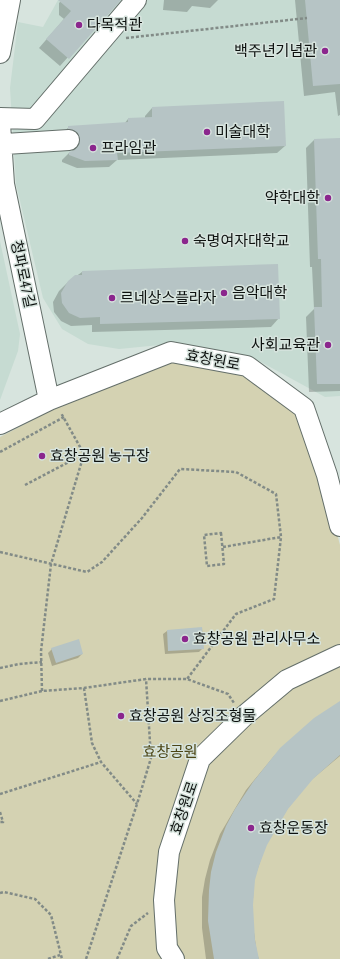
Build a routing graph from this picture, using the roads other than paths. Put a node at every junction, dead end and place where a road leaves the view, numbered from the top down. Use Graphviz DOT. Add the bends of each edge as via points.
graph roads {
  1 [pos="136,0"];
  2 [pos="5,10"];
  3 [pos="0,53"];
  4 [pos="0,118"];
  5 [pos="0,124"];
  6 [pos="69,140"];
  7 [pos="5,144"];
  8 [pos="49,400"];
  9 [pos="0,424"];
  10 [pos="340,526"];
  11 [pos="340,655"];
  12 [pos="174,959"];
  1 -- 4 [label="street" via="35,119"];
  2 -- 3 [label="street"];
  5 -- 8 [label="street, 청파로47길" via="4,184"];
  6 -- 7 [label="street"];
  8 -- 9 [label="street, 효창원로"];
  8 -- 10 [label="street, 효창원로" via="171,352 247,366 304,408 327,475"];
  11 -- 12 [label="street, 효창원로" via="287,680 244,716 200,759 169,852 164,900 167,948"];
}
